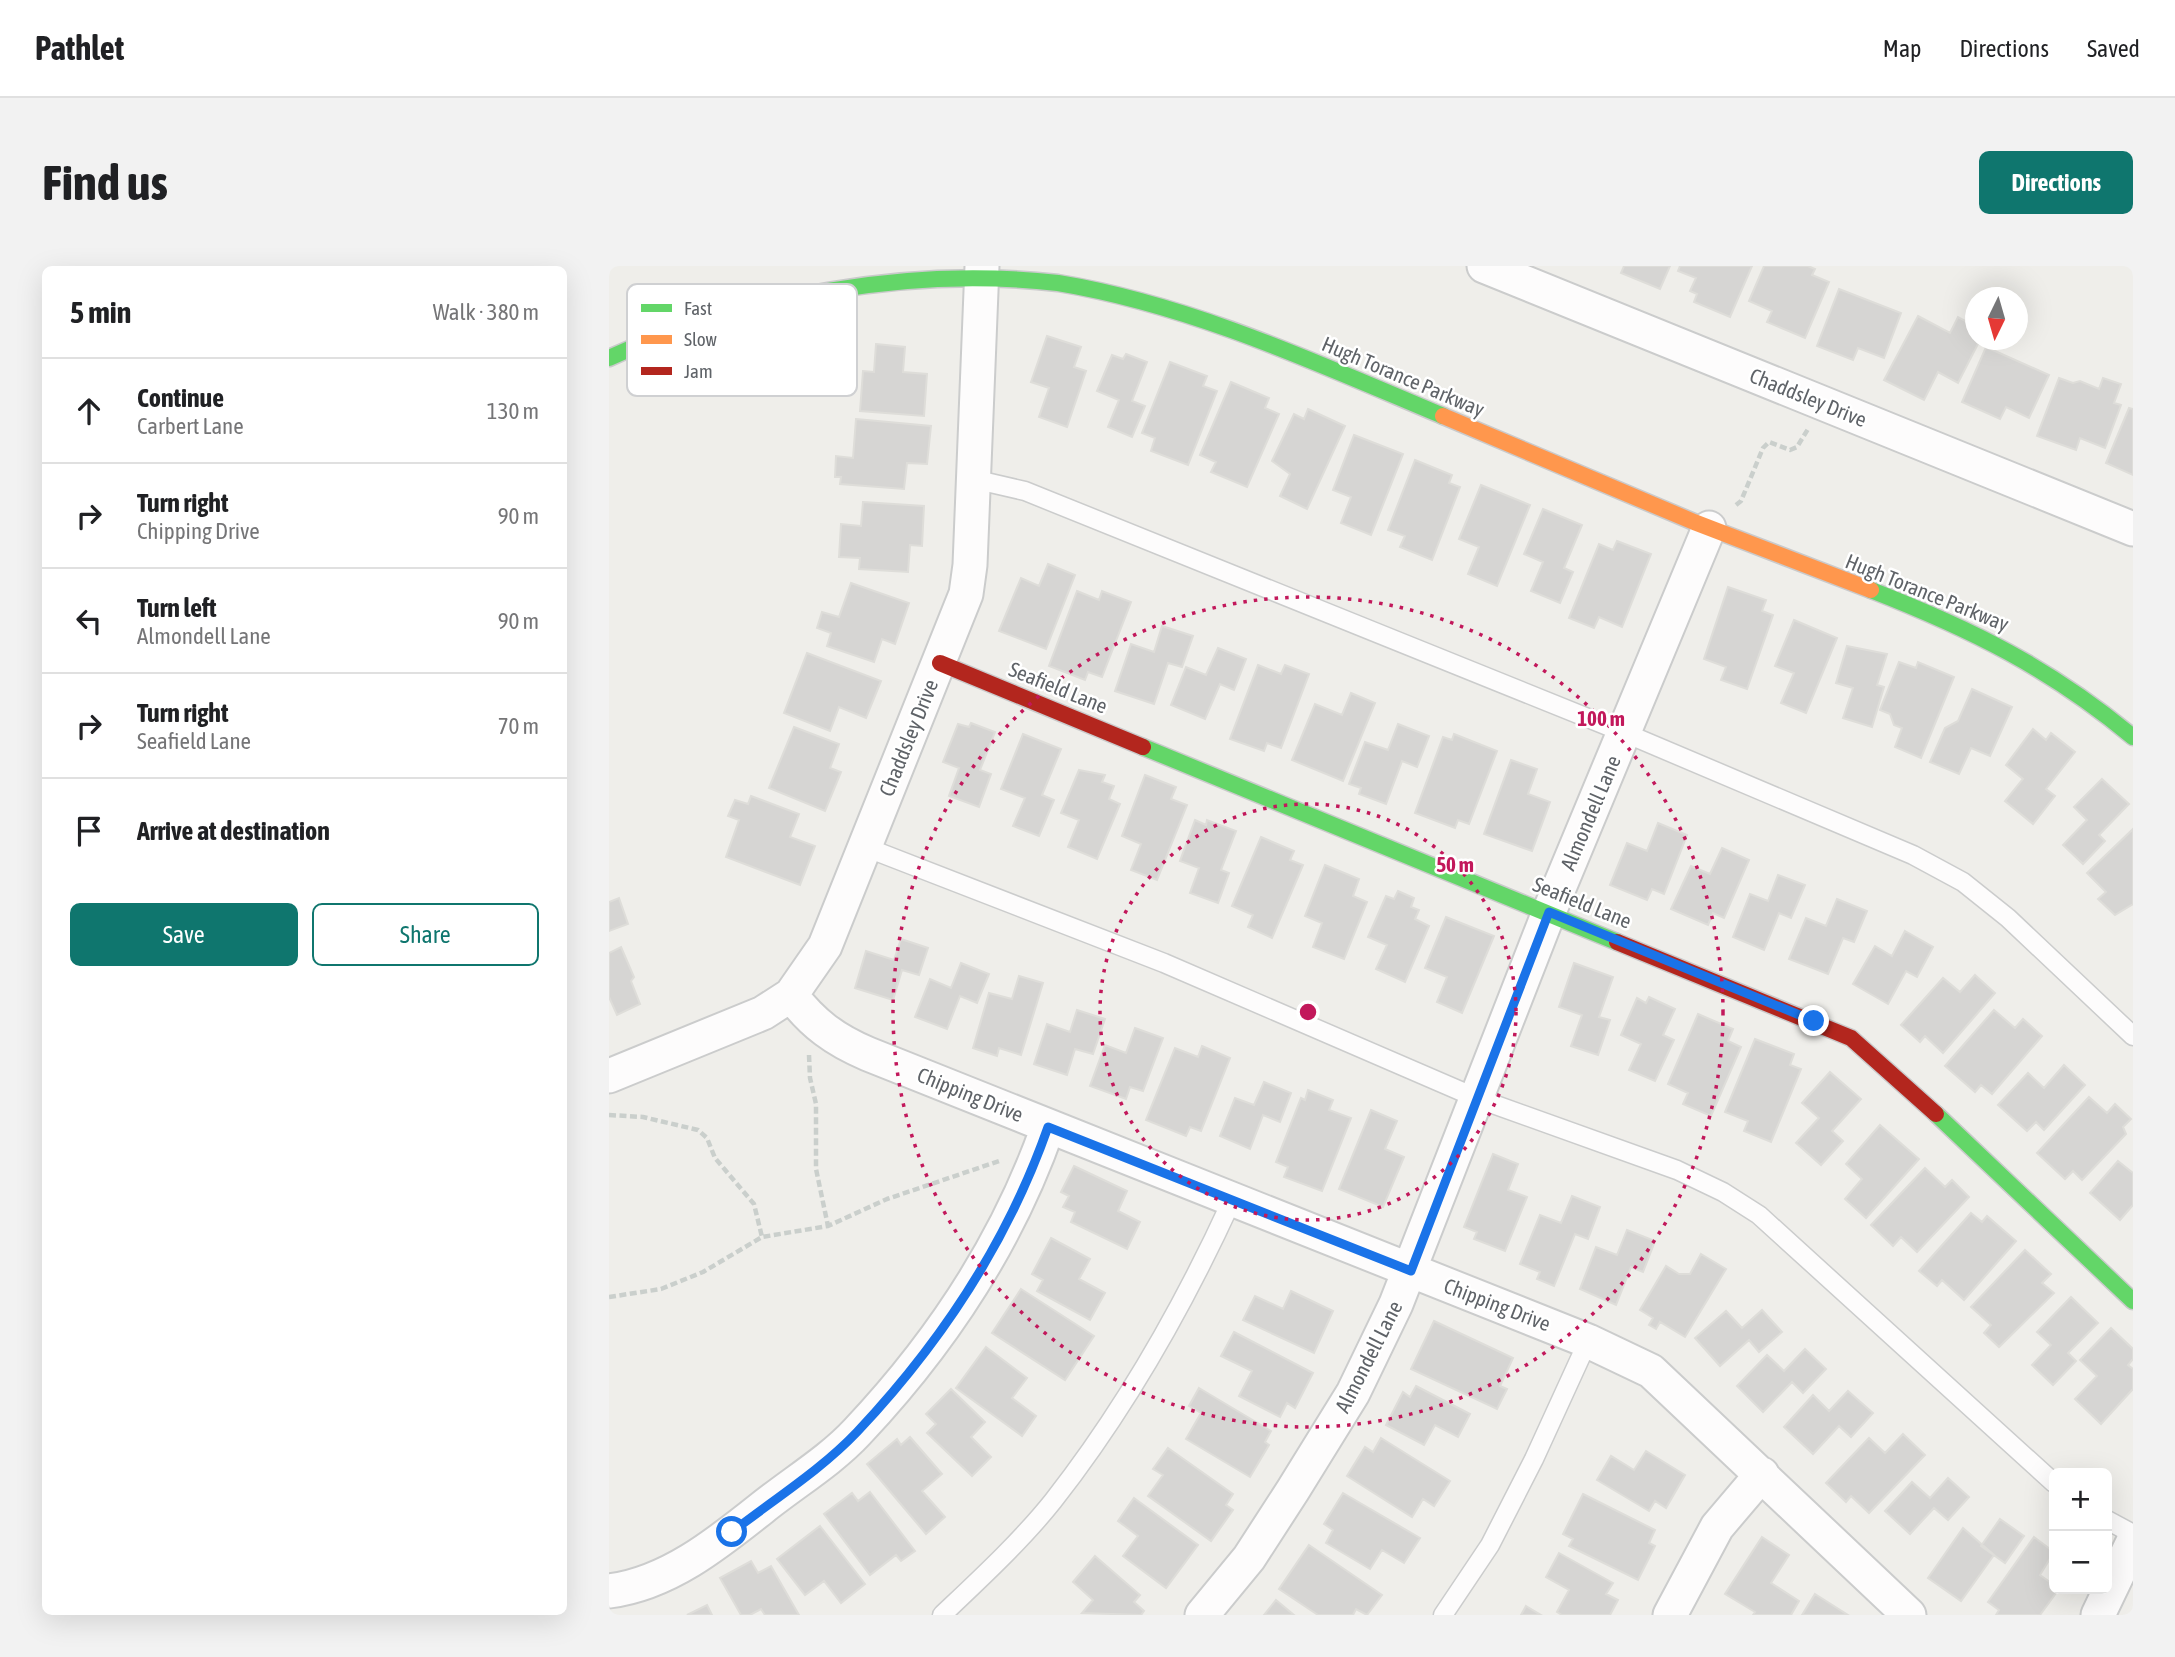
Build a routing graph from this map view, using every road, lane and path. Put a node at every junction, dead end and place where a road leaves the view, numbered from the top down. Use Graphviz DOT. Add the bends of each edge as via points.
graph roads {
  1 [pos="1484,266"];
  2 [pos="981,272"];
  3 [pos="857,285"];
  4 [pos="627,349"];
  5 [pos="609,358"];
  6 [pos="1823,404"];
  7 [pos="973,478"];
  8 [pos="1709,528"];
  9 [pos="2133,529"];
  10 [pos="940,663"];
  11 [pos="1625,733"];
  12 [pos="2133,737"];
  13 [pos="865,847"];
  14 [pos="1549,912"];
  15 [pos="800,1007"];
  16 [pos="2133,1036"];
  17 [pos="609,1076"];
  18 [pos="1479,1099"];
  19 [pos="609,1115"];
  20 [pos="1048,1127"];
  21 [pos="1037,1160"];
  22 [pos="1232,1200"];
  23 [pos="828,1226"];
  24 [pos="762,1237"];
  25 [pos="1411,1271"];
  26 [pos="609,1297"];
  27 [pos="2133,1301"];
  28 [pos="1588,1340"];
  29 [pos="1762,1474"];
  30 [pos="2049,1478"];
  31 [pos="2112,1523"];
  32 [pos="2133,1534"];
  33 [pos="2133,1542"];
  34 [pos="609,1591"];
  35 [pos="942,1615"];
  36 [pos="1202,1615"];
  37 [pos="1443,1615"];
  38 [pos="1670,1615"];
  39 [pos="1909,1615"];
  40 [pos="2098,1615"];
  1 -- 6 [label="street, Chaddsley Drive"];
  2 -- 3 [label="street, Hugh Torance Parkway"];
  2 -- 7 [label="street, Chaddsley Drive"];
  2 -- 8 [label="street, Hugh Torance Parkway" via="1143,301 1212,323"];
  4 -- 5 [label="street, Hugh Torance Parkway"];
  6 -- 8 [label="path" via="1797,447 1790,450 1769,442 1762,448 1741,501"];
  6 -- 9 [label="street, Chaddsley Drive"];
  7 -- 10 [label="street, Chaddsley Drive" via="966,594"];
  7 -- 11 [label="lane" via="1025,491"];
  8 -- 11 [label="street, Almondell Lane"];
  8 -- 12 [label="street, Hugh Torance Parkway" via="1987,638 2053,674"];
  10 -- 13 [label="street, Chaddsley Drive"];
  10 -- 14 [label="street, Seafield Lane"];
  11 -- 14 [label="street, Almondell Lane"];
  11 -- 16 [label="lane" via="1913,855 1963,882 2008,918"];
  13 -- 15 [label="street, Chaddsley Drive"];
  13 -- 18 [label="lane" via="1164,963"];
  14 -- 18 [label="street, Almondell Lane"];
  14 -- 27 [label="street, Seafield Lane" via="1851,1038"];
  15 -- 17 [label="street, Chaddsley Drive" via="763,1013"];
  15 -- 20 [label="street, Chipping Drive" via="841,1042"];
  15 -- 23 [label="path" via="816,1104 816,1169"];
  18 -- 25 [label="street, Almondell Lane"];
  18 -- 30 [label="lane" via="1677,1170 1759,1215"];
  19 -- 24 [label="path" via="643,1117 698,1130 754,1204"];
  20 -- 21 [label="street"];
  20 -- 22 [label="street, Chipping Drive"];
  21 -- 23 [label="path" via="1019,1155 965,1170"];
  21 -- 34 [label="street" via="1009,1220 946,1325 856,1433 693,1559 662,1576"];
  22 -- 25 [label="street, Chipping Drive"];
  22 -- 35 [label="lane" via="1196,1278 1112,1421 1052,1503"];
  23 -- 24 [label="path"];
  24 -- 26 [label="path" via="703,1272 661,1289"];
  25 -- 28 [label="street, Chipping Drive"];
  25 -- 36 [label="street, Almondell Lane" via="1353,1394 1249,1558"];
  28 -- 29 [label="street, Chipping Drive" via="1651,1371"];
  28 -- 37 [label="lane" via="1490,1545"];
  29 -- 38 [label="street" via="1717,1527"];
  29 -- 39 [label="street, Chipping Drive"];
  31 -- 32 [label="lane"];
  33 -- 40 [label="street"];
}
